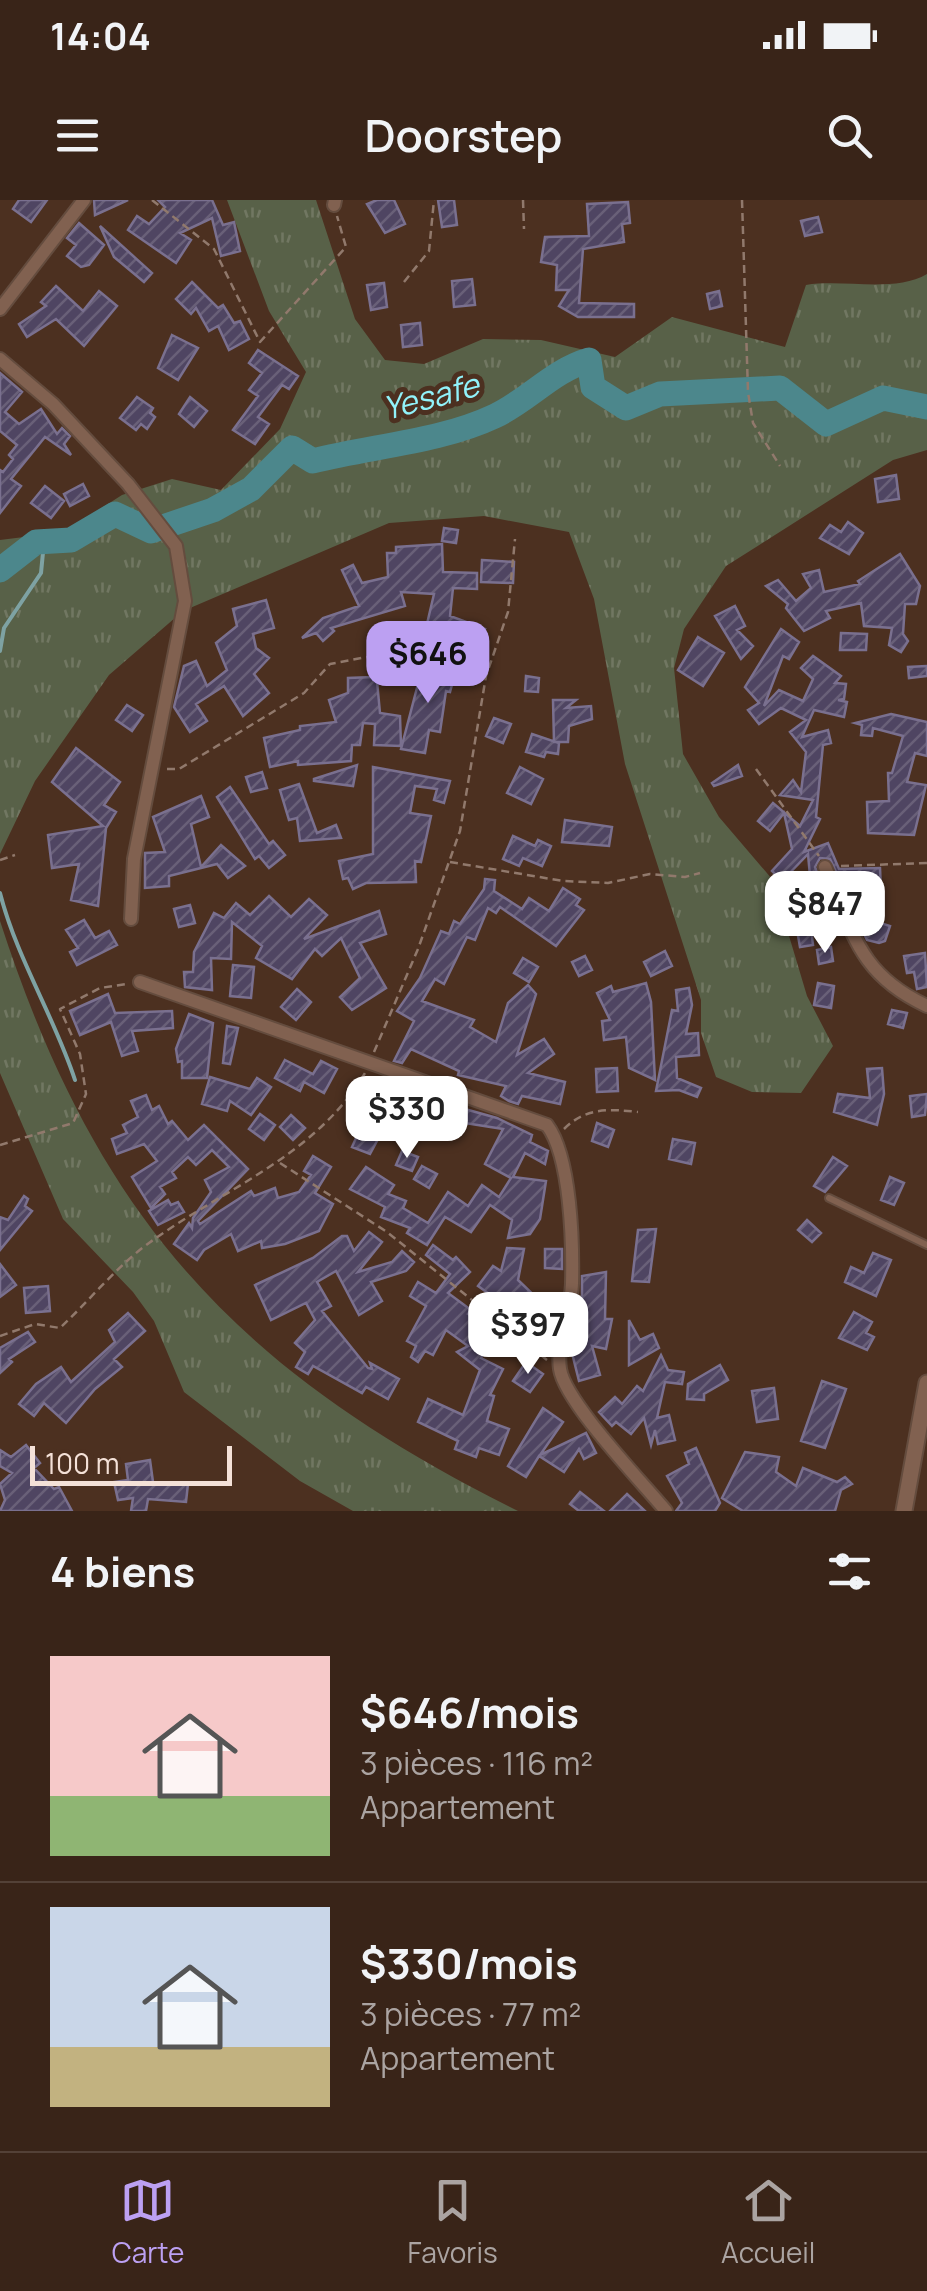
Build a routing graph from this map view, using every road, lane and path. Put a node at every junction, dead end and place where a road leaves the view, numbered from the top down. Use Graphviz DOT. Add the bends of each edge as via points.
graph roads {
  1 [pos="84,200"];
  2 [pos="152,200"];
  3 [pos="434,200"];
  4 [pos="523,200"];
  5 [pos="742,200"];
  6 [pos="334,203"];
  7 [pos="524,229"];
  8 [pos="404,282"];
  9 [pos="0,309"];
  10 [pos="0,359"];
  11 [pos="780,466"];
  12 [pos="515,540"];
  13 [pos="404,650"];
  14 [pos="756,768"];
  15 [pos="151,769"];
  16 [pos="15,855"];
  17 [pos="0,860"];
  18 [pos="448,862"];
  19 [pos="927,864"];
  20 [pos="825,867"];
  21 [pos="700,873"];
  22 [pos="130,918"];
  23 [pos="140,982"];
  24 [pos="927,1006"];
  25 [pos="371,1064"];
  26 [pos="638,1112"];
  27 [pos="556,1137"];
  28 [pos="0,1145"];
  29 [pos="279,1162"];
  30 [pos="829,1198"];
  31 [pos="927,1245"];
  32 [pos="0,1336"];
  33 [pos="560,1370"];
  34 [pos="927,1383"];
  35 [pos="666,1511"];
  36 [pos="904,1511"];
  1 -- 9 [label="street"];
  2 -- 6 [label="path" via="214,249 260,342 346,247"];
  3 -- 8 [label="path" via="428,251"];
  4 -- 7 [label="path"];
  5 -- 11 [label="path" via="748,392 753,424"];
  10 -- 15 [label="street" via="78,431 176,546 186,601"];
  12 -- 18 [label="path" via="508,612 486,676 460,830"];
  13 -- 15 [label="path" via="330,664 304,693 179,770"];
  14 -- 20 [label="path"];
  15 -- 22 [label="street"];
  16 -- 17 [label="path"];
  18 -- 21 [label="path" via="563,882"];
  18 -- 25 [label="path"];
  19 -- 20 [label="path"];
  20 -- 24 [label="street" via="867,965"];
  23 -- 25 [label="street"];
  23 -- 28 [label="path" via="100,988 60,1009 80,1054 86,1094 72,1123"];
  25 -- 27 [label="street" via="547,1125"];
  25 -- 29 [label="path" via="325,1125"];
  26 -- 27 [label="path" via="603,1109 575,1118"];
  27 -- 33 [label="street" via="572,1284"];
  29 -- 32 [label="path" via="146,1245 60,1328 35,1324"];
  29 -- 33 [label="path" via="387,1232"];
  30 -- 31 [label="lane"];
  33 -- 35 [label="street" via="582,1410"];
  34 -- 36 [label="street"];
}
